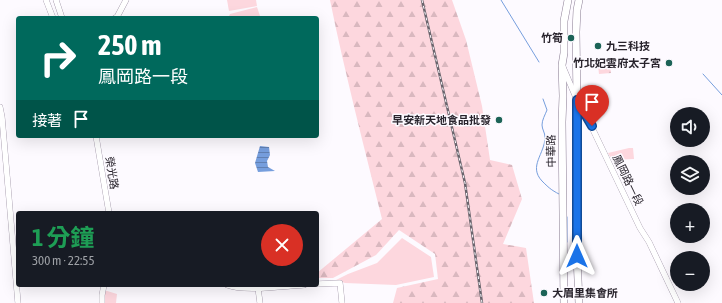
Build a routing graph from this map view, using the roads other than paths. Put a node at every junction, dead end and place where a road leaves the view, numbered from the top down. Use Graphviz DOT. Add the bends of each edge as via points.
graph roads {
  1 [pos="46,0"];
  2 [pos="56,0"];
  3 [pos="126,0"];
  4 [pos="568,0"];
  5 [pos="579,0"];
  6 [pos="52,16"];
  7 [pos="61,16"];
  8 [pos="118,16"];
  9 [pos="562,65"];
  10 [pos="577,100"];
  11 [pos="0,107"];
  12 [pos="96,138"];
  13 [pos="109,211"];
  14 [pos="16,280"];
  15 [pos="319,284"];
  16 [pos="17,287"];
  17 [pos="104,287"];
  18 [pos="232,287"];
  19 [pos="273,287"];
  20 [pos="258,288"];
  21 [pos="18,303"];
  22 [pos="102,303"];
  23 [pos="260,303"];
  24 [pos="342,303"];
  25 [pos="564,303"];
  26 [pos="579,303"];
  27 [pos="678,303"];
  1 -- 6 [label="street"];
  2 -- 7 [label="street"];
  3 -- 8 [label="street"];
  4 -- 9 [label="main road, 中華路" via="564,21"];
  5 -- 10 [label="main road" via="576,32"];
  9 -- 10 [label="street, 鳳岡路一段"];
  9 -- 25 [label="main road, 中華路"];
  10 -- 26 [label="main road"];
  10 -- 27 [label="street, 鳳岡路一段"];
  11 -- 14 [label="street"];
  12 -- 13 [label="street, 榮光路"];
  15 -- 24 [label="street" via="340,283"];
  16 -- 21 [label="street"];
  17 -- 22 [label="street"];
  18 -- 20 [label="street"];
  19 -- 20 [label="street"];
  20 -- 23 [label="street"];
}
